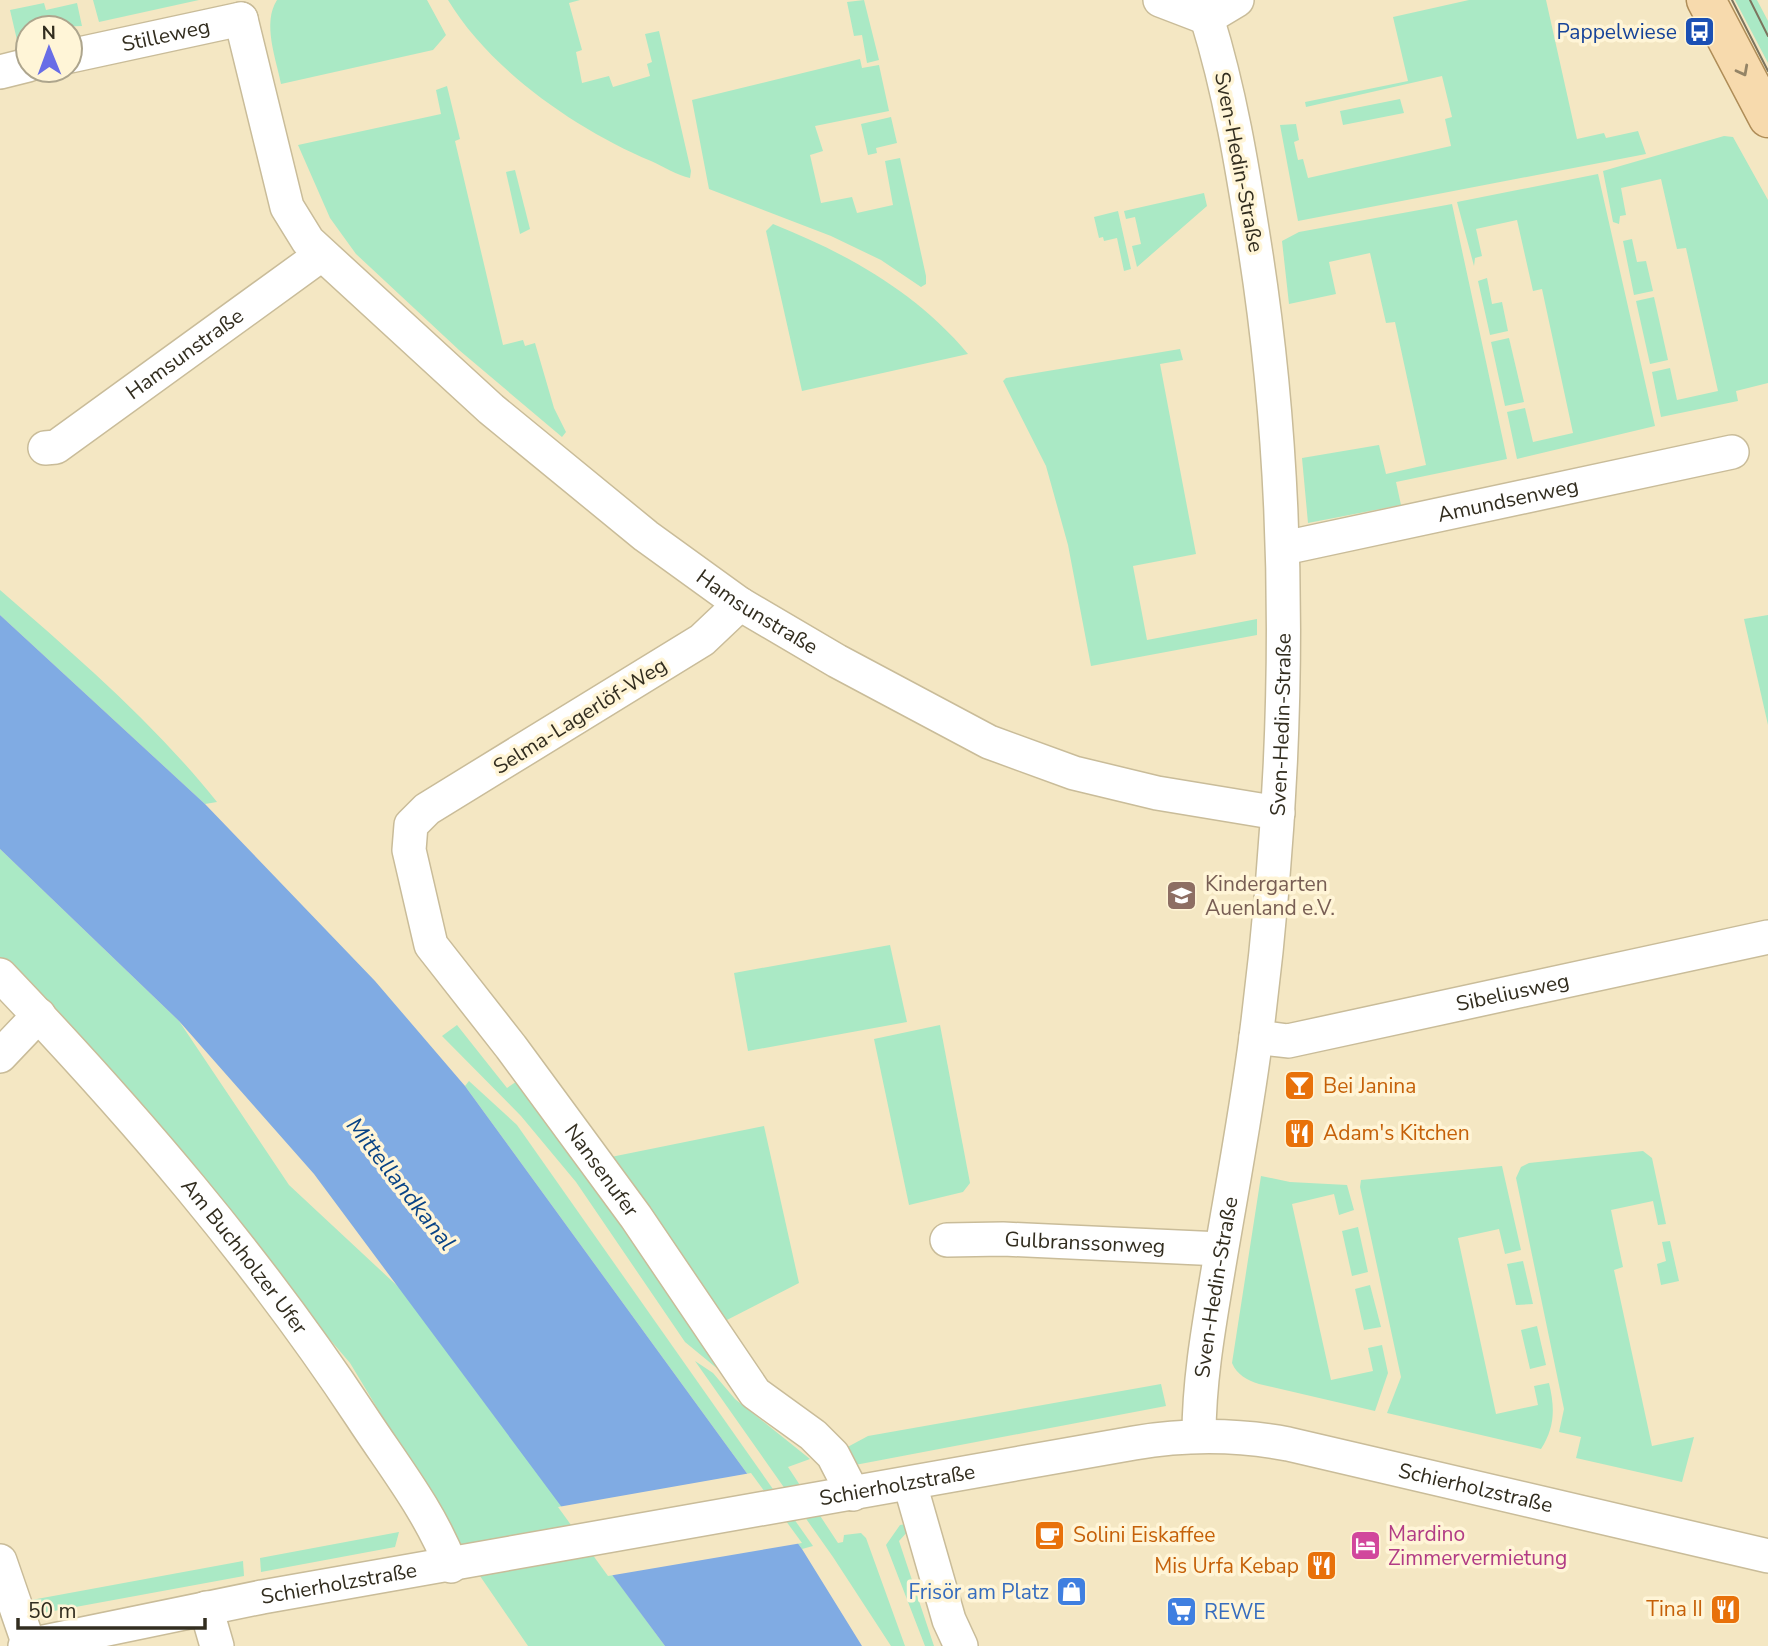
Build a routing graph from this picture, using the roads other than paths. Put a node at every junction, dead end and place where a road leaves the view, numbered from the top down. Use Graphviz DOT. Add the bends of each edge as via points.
graph roads {
  1 [pos="1160,0"];
  2 [pos="1237,0"];
  3 [pos="1706,0"];
  4 [pos="245,10"];
  5 [pos="1207,18"];
  6 [pos="84,52"];
  7 [pos="1768,118"];
  8 [pos="321,255"];
  9 [pos="45,448"];
  10 [pos="1732,452"];
  11 [pos="1284,548"];
  12 [pos="740,604"];
  13 [pos="1278,813"];
  14 [pos="415,820"];
  15 [pos="1768,937"];
  16 [pos="0,975"];
  17 [pos="39,1015"];
  18 [pos="1256,1037"];
  19 [pos="0,1056"];
  20 [pos="947,1240"];
  21 [pos="1222,1249"];
  22 [pos="1199,1435"];
  23 [pos="910,1484"];
  24 [pos="853,1494"];
  25 [pos="1768,1556"];
  26 [pos="0,1560"];
  27 [pos="451,1566"];
  28 [pos="206,1608"];
  29 [pos="27,1646"];
  30 [pos="217,1646"];
  31 [pos="961,1646"];
  1 -- 5 [label="street"];
  2 -- 5 [label="street"];
  3 -- 7 [label="main road, one-way"];
  4 -- 6 [label="street, Stilleweg"];
  4 -- 8 [label="street, Hamsunstraße" via="287,207 297,228"];
  5 -- 11 [label="street, Sven-Hedin-Straße" via="1228,88 1267,320"];
  8 -- 9 [label="street, Hamsunstraße" via="56,447"];
  8 -- 12 [label="street, Hamsunstraße" via="501,418 646,536"];
  10 -- 11 [label="street, Amundsenweg"];
  11 -- 13 [label="street, Sven-Hedin-Straße"];
  12 -- 13 [label="street, Hamsunstraße" via="989,742 1074,773 1157,793"];
  12 -- 14 [label="street, Selma-Lagerlöf-Weg" via="702,640 441,799"];
  13 -- 18 [label="street, Sven-Hedin-Straße"];
  14 -- 24 [label="street, Nansenufer" via="409,831 409,850 431,945 636,1217 755,1392 823,1445 837,1461"];
  15 -- 18 [label="street, Sibeliusweg" via="1288,1041"];
  16 -- 17 [label="street, Am Buchholzer Ufer"];
  17 -- 19 [label="street"];
  17 -- 27 [label="street, Am Buchholzer Ufer" via="127,1111 273,1291 431,1521"];
  18 -- 21 [label="street, Sven-Hedin-Straße"];
  20 -- 21 [label="street, Gulbranssonweg"];
  21 -- 22 [label="street, Sven-Hedin-Straße" via="1202,1376"];
  22 -- 23 [label="street, Schierholzstraße"];
  22 -- 25 [label="street, Schierholzstraße" via="1288,1444"];
  23 -- 24 [label="street, Schierholzstraße"];
  23 -- 31 [label="street" via="948,1620"];
  24 -- 27 [label="street, Schierholzstraße"];
  26 -- 29 [label="street"];
  27 -- 28 [label="street, Schierholzstraße"];
  28 -- 29 [label="street, Schierholzstraße"];
  28 -- 30 [label="street"];
}
